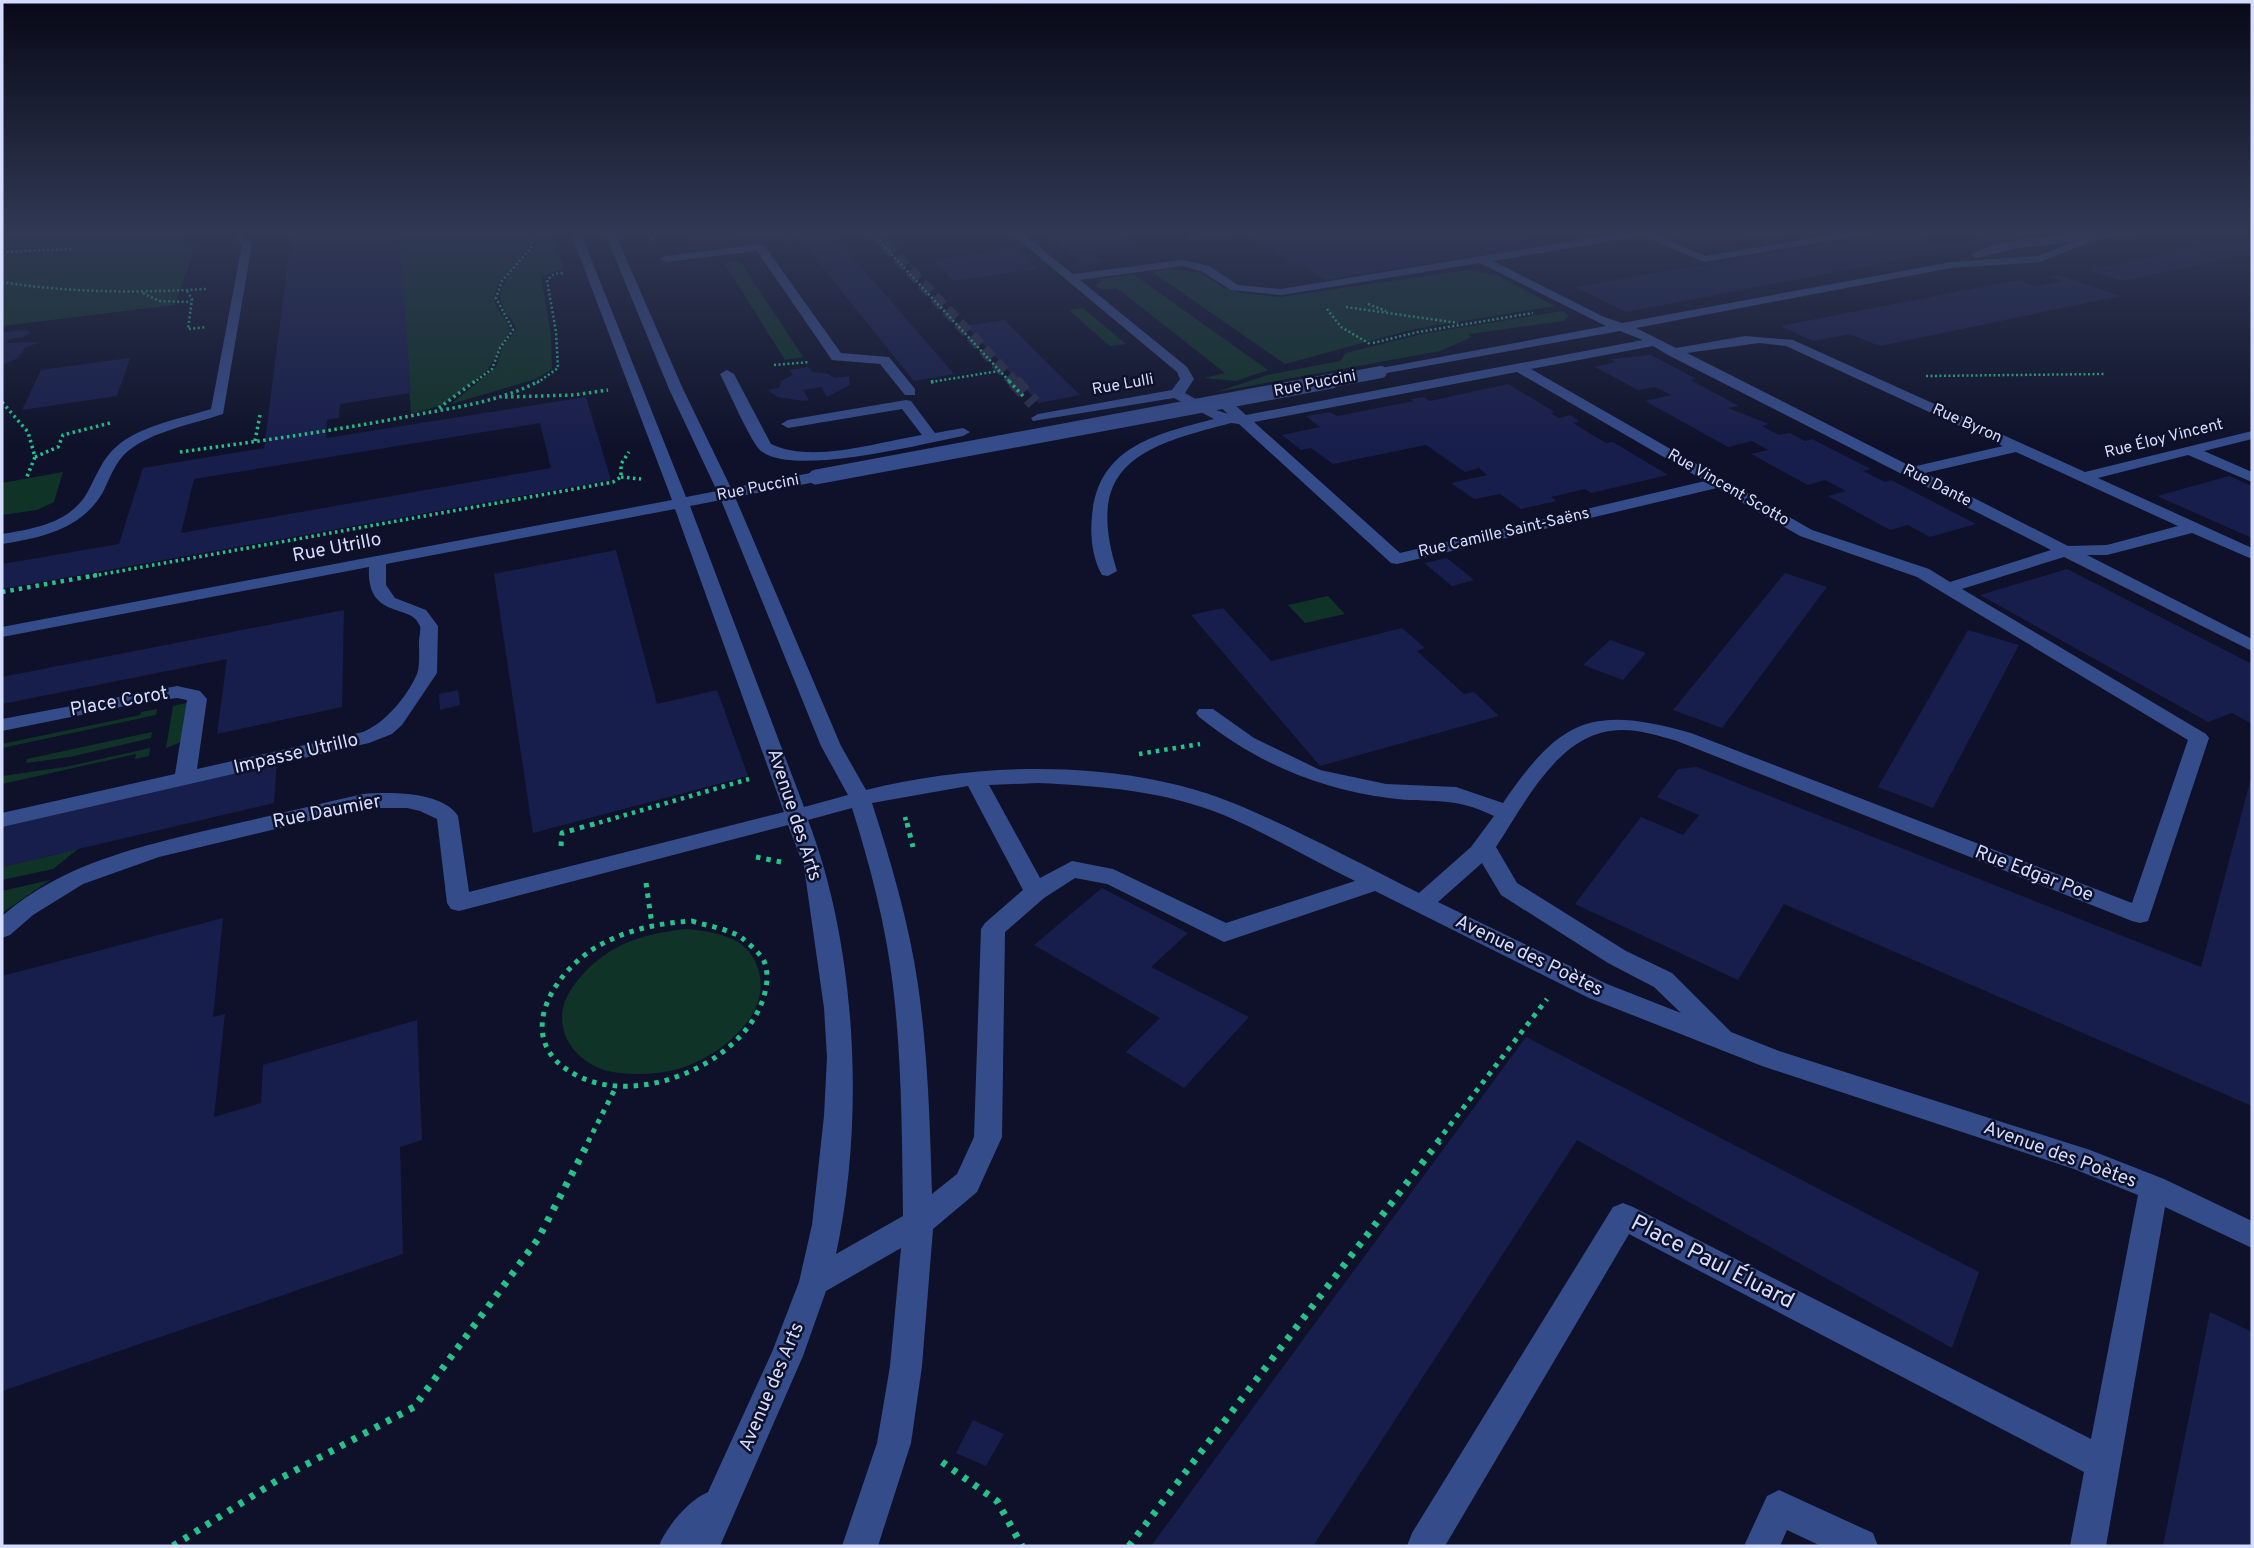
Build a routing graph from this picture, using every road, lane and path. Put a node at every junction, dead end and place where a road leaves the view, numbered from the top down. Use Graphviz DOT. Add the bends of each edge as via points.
graph roads {
  1 [pos="191,303"];
  2 [pos="237,303"];
  3 [pos="499,303"];
  4 [pos="551,303"];
  5 [pos="603,303"];
  6 [pos="640,303"];
  7 [pos="799,303"];
  8 [pos="937,303"];
  9 [pos="1101,303"];
  10 [pos="1567,303"];
  11 [pos="1747,303"];
  12 [pos="233,324"];
  13 [pos="1466,324"];
  14 [pos="1621,327"];
  15 [pos="1654,342"];
  16 [pos="1370,344"];
  17 [pos="1673,352"];
  18 [pos="1518,367"];
  19 [pos="999,371"];
  20 [pos="727,374"];
  21 [pos="2104,374"];
  22 [pos="1915,376"];
  23 [pos="636,387"];
  24 [pos="908,389"];
  25 [pos="1176,394"];
  26 [pos="499,397"];
  27 [pos="1222,401"];
  28 [pos="2,402"];
  29 [pos="1032,404"];
  30 [pos="435,411"];
  31 [pos="260,415"];
  32 [pos="1235,420"];
  33 [pos="788,424"];
  34 [pos="963,432"];
  35 [pos="2252,435"];
  36 [pos="932,438"];
  37 [pos="255,441"];
  38 [pos="2017,447"];
  39 [pos="2190,451"];
  40 [pos="177,452"];
  41 [pos="629,452"];
  42 [pos="1910,472"];
  43 [pos="2084,477"];
  44 [pos="2252,477"];
  45 [pos="26,479"];
  46 [pos="1718,483"];
  47 [pos="726,494"];
  48 [pos="679,502"];
  49 [pos="2194,527"];
  50 [pos="2,539"];
  51 [pos="2065,551"];
  52 [pos="2252,554"];
  53 [pos="378,562"];
  54 [pos="1108,571"];
  55 [pos="1947,587"];
  56 [pos="2,592"];
  57 [pos="2,632"];
  58 [pos="2252,646"];
  59 [pos="1206,713"];
  60 [pos="2,725"];
  61 [pos="758,777"];
  62 [pos="185,779"];
  63 [pos="975,779"];
  64 [pos="860,798"];
  65 [pos="903,806"];
  66 [pos="1506,813"];
  67 [pos="796,815"];
  68 [pos="2,820"];
  69 [pos="913,846"];
  70 [pos="1484,846"];
  71 [pos="560,858"];
  72 [pos="1377,882"];
  73 [pos="1036,892"];
  74 [pos="1423,903"];
  75 [pos="2,929"];
  76 [pos="1565,975"];
  77 [pos="1726,1041"];
  78 [pos="616,1087"];
  79 [pos="2154,1188"];
  80 [pos="918,1223"];
  81 [pos="2252,1235"];
  82 [pos="814,1282"];
  83 [pos="942,1462"];
  84 [pos="2104,1464"];
  85 [pos="723,1496"];
  86 [pos="173,1546"];
  87 [pos="677,1546"];
  88 [pos="702,1546"];
  89 [pos="860,1546"];
  90 [pos="1022,1546"];
  91 [pos="1129,1546"];
  92 [pos="1425,1546"];
  93 [pos="1762,1546"];
  94 [pos="1860,1546"];
  95 [pos="2088,1546"];
  1 -- 12 [label="path" via="188,329"];
  2 -- 12 [label="street"];
  3 -- 30 [label="path" via="513,330 492,369"];
  4 -- 26 [label="path" via="558,368 547,379"];
  5 -- 23 [label="street, Avenue des Arts"];
  6 -- 47 [label="street"];
  7 -- 24 [label="street" via="837,357 884,360"];
  8 -- 19 [label="path"];
  9 -- 25 [label="street, Rue Lulli" via="1182,370 1187,379"];
  10 -- 14 [label="street, Rue Dante"];
  11 -- 14 [label="street, Rue Puccini"];
  12 -- 50 [label="street" via="218,411 126,446 111,462 85,508 29,535"];
  13 -- 16 [label="path" via="1325,305 1341,327"];
  14 -- 15 [label="street, Rue Dante"];
  14 -- 27 [label="street, Rue Puccini, bridge"];
  15 -- 17 [label="street, Rue Dante"];
  15 -- 18 [label="street"];
  17 -- 38 [label="street, Rue Byron" via="1749,338 1788,343"];
  17 -- 42 [label="street, Rue Dante"];
  18 -- 32 [label="street"];
  18 -- 46 [label="street, Rue Vincent Scotto"];
  19 -- 24 [label="path"];
  19 -- 29 [label="path"];
  20 -- 36 [label="street" via="765,447 772,451 820,457"];
  21 -- 22 [label="path"];
  23 -- 26 [label="path"];
  23 -- 48 [label="street, Avenue des Arts"];
  25 -- 29 [label="street, Rue Lulli" via="1043,418"];
  25 -- 32 [label="street" via="1206,414"];
  26 -- 30 [label="path"];
  27 -- 32 [label="street, Rue Camille Saint-Saëns"];
  27 -- 47 [label="street, Rue Puccini, bridge"];
  28 -- 45 [label="path" via="28,432 35,457"];
  30 -- 37 [label="path"];
  31 -- 37 [label="path"];
  32 -- 46 [label="street, Rue Camille Saint-Saëns" via="1396,559"];
  32 -- 54 [label="street" via="1155,440 1134,450 1114,468 1098,522 1098,540"];
  33 -- 36 [label="street" via="906,404"];
  34 -- 36 [label="street"];
  35 -- 39 [label="street, Rue Éloy Vincent"];
  37 -- 40 [label="path"];
  38 -- 42 [label="street"];
  38 -- 43 [label="street, Rue Byron"];
  39 -- 43 [label="street, Rue Éloy Vincent"];
  39 -- 44 [label="street"];
  41 -- 56 [label="path" via="621,464 621,477 613,482"];
  42 -- 51 [label="street, Rue Dante"];
  43 -- 49 [label="street, Rue Byron"];
  46 -- 55 [label="street, Rue Vincent Scotto" via="1807,533 1923,573"];
  47 -- 48 [label="street, Rue Puccini"];
  47 -- 64 [label="street" via="831,746"];
  48 -- 53 [label="street, Rue Utrillo"];
  48 -- 67 [label="street, Avenue des Arts"];
  49 -- 51 [label="street" via="2107,550"];
  49 -- 52 [label="street, Rue Byron"];
  51 -- 55 [label="street"];
  51 -- 58 [label="street, Rue Dante"];
  53 -- 57 [label="street, Rue Utrillo"];
  53 -- 62 [label="street, Impasse Utrillo" via="377,585 389,602 420,614 429,626 427,673 394,721 369,737"];
  55 -- 66 [label="street, Rue Edgar Poe" via="2199,738 2140,915 1697,742 1641,726 1614,723 1576,735 1557,749"];
  59 -- 66 [label="street" via="1235,738 1311,774 1385,791 1466,796"];
  60 -- 62 [label="street, Place Corot" via="154,694 194,695"];
  61 -- 71 [label="path" via="562,833"];
  62 -- 68 [label="street, Impasse Utrillo"];
  63 -- 64 [label="street, Avenue des Poètes"];
  63 -- 72 [label="street, Avenue des Poètes" via="1101,779 1166,790 1233,810"];
  63 -- 73 [label="street"];
  64 -- 67 [label="street, Avenue des Poètes"];
  64 -- 80 [label="street" via="880,862 905,982 912,1043"];
  65 -- 69 [label="path"];
  66 -- 70 [label="street, Rue Edgar Poe"];
  67 -- 75 [label="street, Rue Daumier" via="459,903 447,816 412,802 363,801 144,853 96,869 28,905"];
  67 -- 82 [label="street, Avenue des Arts" via="815,867 840,1057 827,1225"];
  70 -- 74 [label="street, Rue Edgar Poe"];
  70 -- 77 [label="street" via="1509,889 1617,957 1663,980"];
  72 -- 73 [label="street" via="1224,933 1113,877 1072,869"];
  72 -- 74 [label="street, Avenue des Poètes"];
  73 -- 80 [label="street" via="993,929 988,1137 967,1183"];
  74 -- 76 [label="street, Avenue des Poètes"];
  76 -- 77 [label="street, Avenue des Poètes"];
  76 -- 91 [label="path"];
  77 -- 79 [label="street, Avenue des Poètes"];
  78 -- 78 [label="path" via="678,1078 733,1047 764,1005 768,983 765,964 755,947 717,925 665,922 610,939 565,972 542,1014 541,1036 565,1071 588,1082"];
  78 -- 86 [label="path" via="538,1239 414,1407 281,1478"];
  79 -- 81 [label="street, Avenue des Poètes"];
  79 -- 84 [label="street"];
  80 -- 82 [label="street"];
  80 -- 89 [label="street" via="906,1366 894,1443"];
  82 -- 85 [label="street, Avenue des Arts" via="767,1403"];
  83 -- 90 [label="path" via="997,1501"];
  84 -- 92 [label="street, Place Paul Éluard" via="1623,1216"];
  84 -- 95 [label="street"];
  85 -- 87 [label="street, Avenue des Arts"];
  85 -- 88 [label="street, Avenue des Arts"];
  93 -- 94 [label="street" via="1779,1508"];
}
